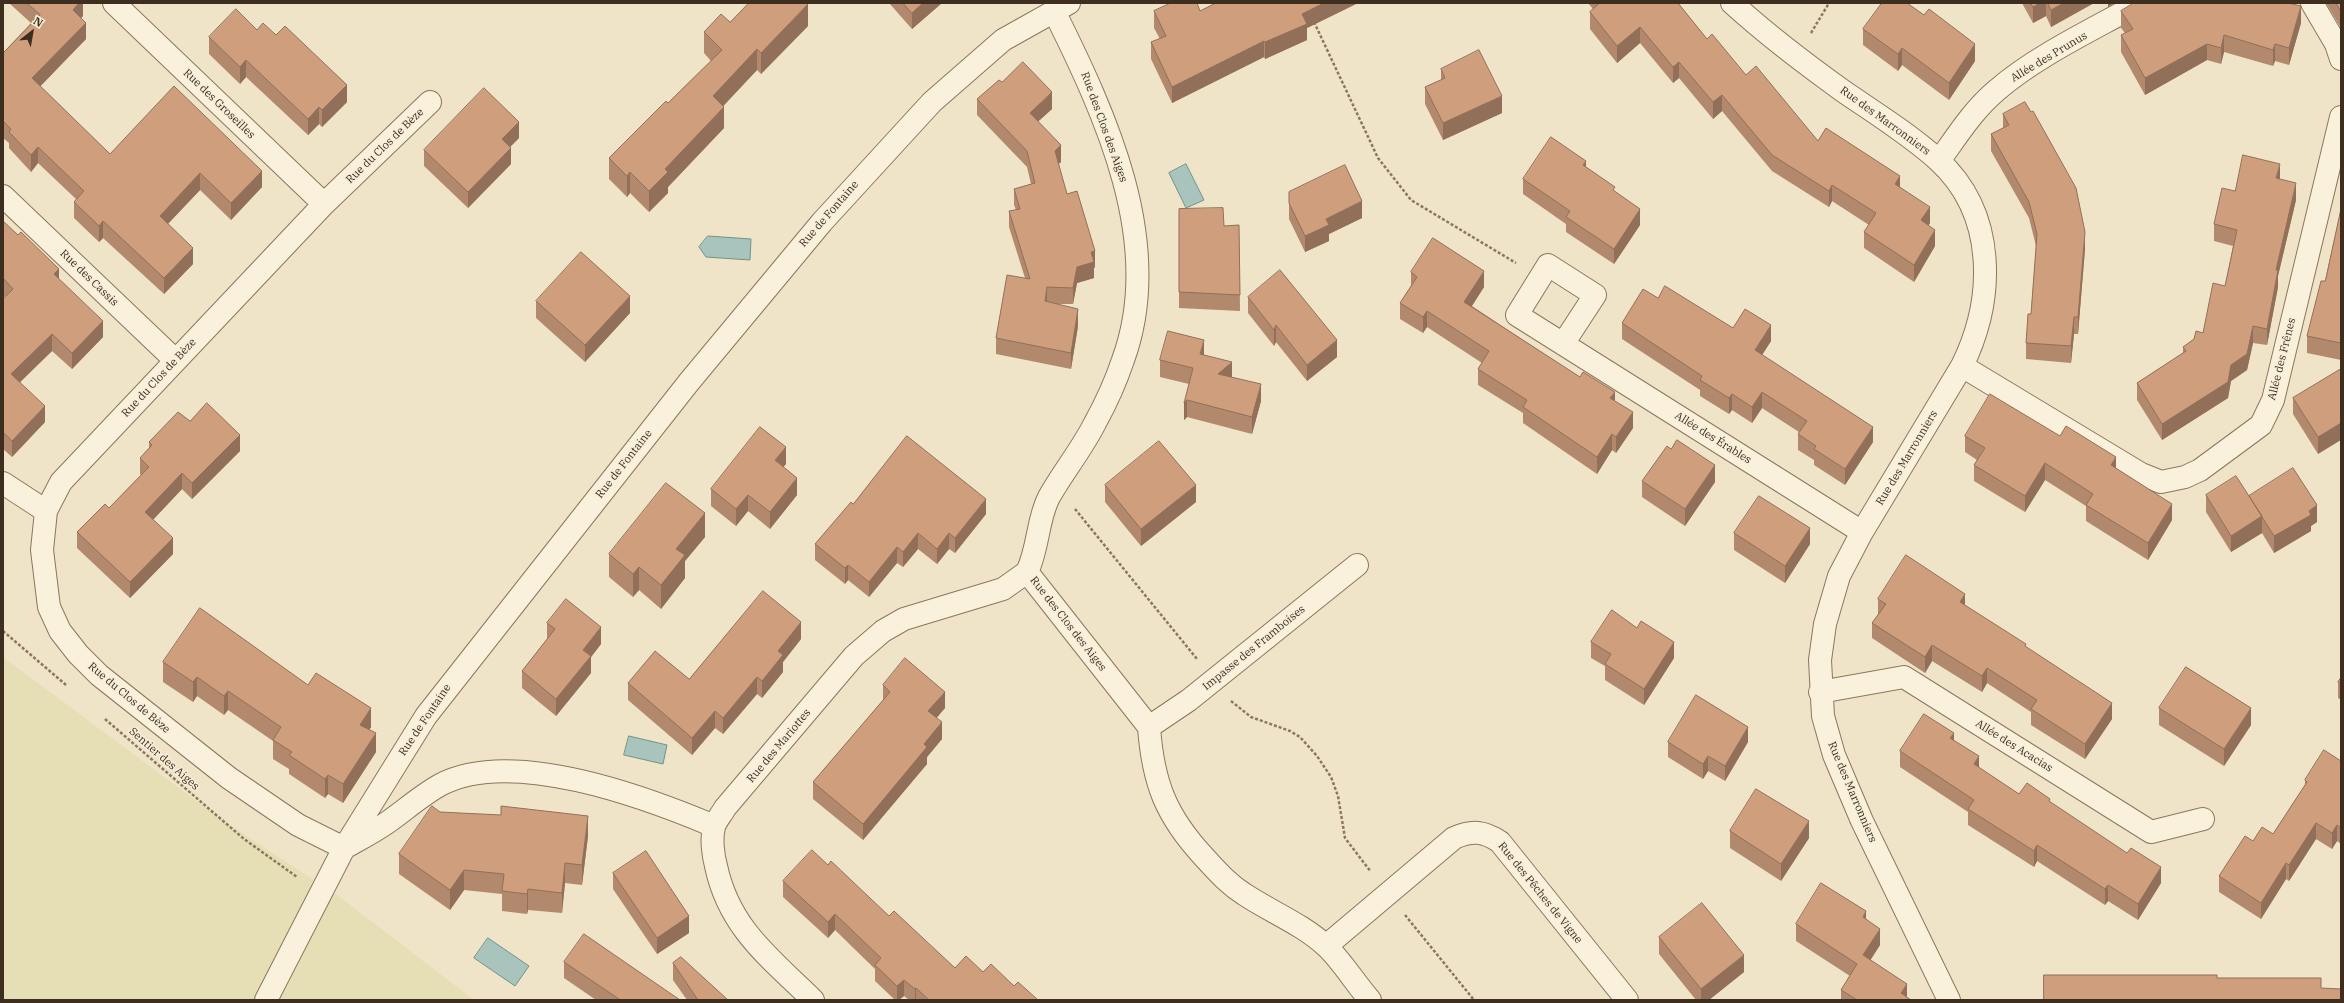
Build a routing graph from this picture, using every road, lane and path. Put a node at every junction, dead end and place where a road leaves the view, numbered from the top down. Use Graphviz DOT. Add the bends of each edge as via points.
graph roads {
  1 [pos="114,3"];
  2 [pos="1732,3"];
  3 [pos="2140,3"];
  4 [pos="2312,3"];
  5 [pos="1062,7"];
  6 [pos="1312,17"];
  7 [pos="2341,59"];
  8 [pos="430,102"];
  9 [pos="2341,117"];
  10 [pos="1939,161"];
  11 [pos="3,196"];
  12 [pos="324,204"];
  13 [pos="1540,277"];
  14 [pos="1564,344"];
  15 [pos="175,360"];
  16 [pos="1962,366"];
  17 [pos="3,483"];
  18 [pos="1049,498"];
  19 [pos="46,511"];
  20 [pos="1862,532"];
  21 [pos="1358,565"];
  22 [pos="1028,572"];
  23 [pos="3,631"];
  24 [pos="1214,680"];
  25 [pos="69,688"];
  26 [pos="1820,692"];
  27 [pos="100,714"];
  28 [pos="1149,727"];
  29 [pos="2203,819"];
  30 [pos="714,826"];
  31 [pos="344,848"];
  32 [pos="320,892"];
  33 [pos="1388,893"];
  34 [pos="1326,946"];
  35 [pos="266,1000"];
  36 [pos="813,1000"];
  37 [pos="1370,1000"];
  38 [pos="1474,1000"];
  39 [pos="1627,1000"];
  40 [pos="1949,1000"];
  1 -- 12 [label="street, Rue des Groseilles"];
  2 -- 10 [label="street, Rue des Marronniers" via="1796,57"];
  3 -- 10 [label="street, Allée des Prunus" via="2023,70 1996,90 1972,115"];
  4 -- 7 [label="street" via="2336,44"];
  5 -- 18 [label="street, Rue des Clos des Aiges" via="1124,177 1136,247 1137,286 1132,325 1124,358 1095,423"];
  5 -- 31 [label="street, Rue de Fontaine" via="1003,40 932,102 822,222 689,382 448,684"];
  6 -- 13 [label="path" via="1378,158 1411,200"];
  8 -- 12 [label="street, Rue du Clos de Bèze"];
  9 -- 16 [label="street, Allée des Frênes" via="2270,407 2261,425 2200,470 2186,477 2161,482 2141,474"];
  10 -- 16 [label="street, Rue des Marronniers" via="1958,183 1968,200 1983,239 1986,261 1986,287 1981,318 1974,342"];
  11 -- 15 [label="street, Rue des Cassis"];
  12 -- 15 [label="street, Rue du Clos de Bèze"];
  13 -- 14 [label="street, Allée des Érables" via="1517,315"];
  13 -- 14 [label="street, Allée des Érables" via="1548,265 1595,295"];
  14 -- 20 [label="street, Allée des Érables"];
  15 -- 19 [label="street, Rue du Clos de Bèze" via="61,482"];
  16 -- 20 [label="street, Rue des Marronniers"];
  17 -- 19 [label="street"];
  18 -- 22 [label="street, Rue des Clos des Aiges" via="1041,522 1035,555"];
  18 -- 24 [label="path" via="1072,506"];
  19 -- 31 [label="street, Rue du Clos de Bèze" via="42,550 49,608 60,631 78,654 99,675 229,778 298,825"];
  20 -- 26 [label="street, Rue des Marronniers" via="1839,576 1825,624 1820,660"];
  21 -- 24 [label="street, Impasse des Framboises"];
  22 -- 28 [label="street, Rue des Clos des Aiges"];
  22 -- 30 [label="street, Rue des Mariottes" via="1003,589 904,620 883,631 854,656 725,808"];
  23 -- 25 [label="path"];
  24 -- 28 [label="street, Impasse des Framboises"];
  24 -- 33 [label="path" via="1242,711 1300,737 1317,756 1331,777 1338,796 1345,838"];
  26 -- 29 [label="street, Allée des Acacias" via="1904,677 2151,832"];
  26 -- 40 [label="street, Rue des Marronniers" via="1823,716 1837,761 1862,821"];
  27 -- 32 [label="path, Sentier des Aiges" via="244,839"];
  28 -- 34 [label="street" via="1151,756 1158,782 1172,817 1197,849 1226,881 1291,920"];
  30 -- 31 [label="street" via="619,791 564,778 513,772 477,772 440,785 386,823"];
  30 -- 36 [label="street, Rue des Mariottes" via="713,854 721,889 734,917 753,942"];
  31 -- 32 [label="street, Rue de Fontaine"];
  32 -- 35 [label="street, Rue de Fontaine"];
  33 -- 34 [label="street, Rue des Pêches de Vigne"];
  33 -- 38 [label="path"];
  33 -- 39 [label="street, Rue des Pêches de Vigne" via="1454,838 1466,832 1489,834 1500,842"];
  34 -- 37 [label="street"];
}
